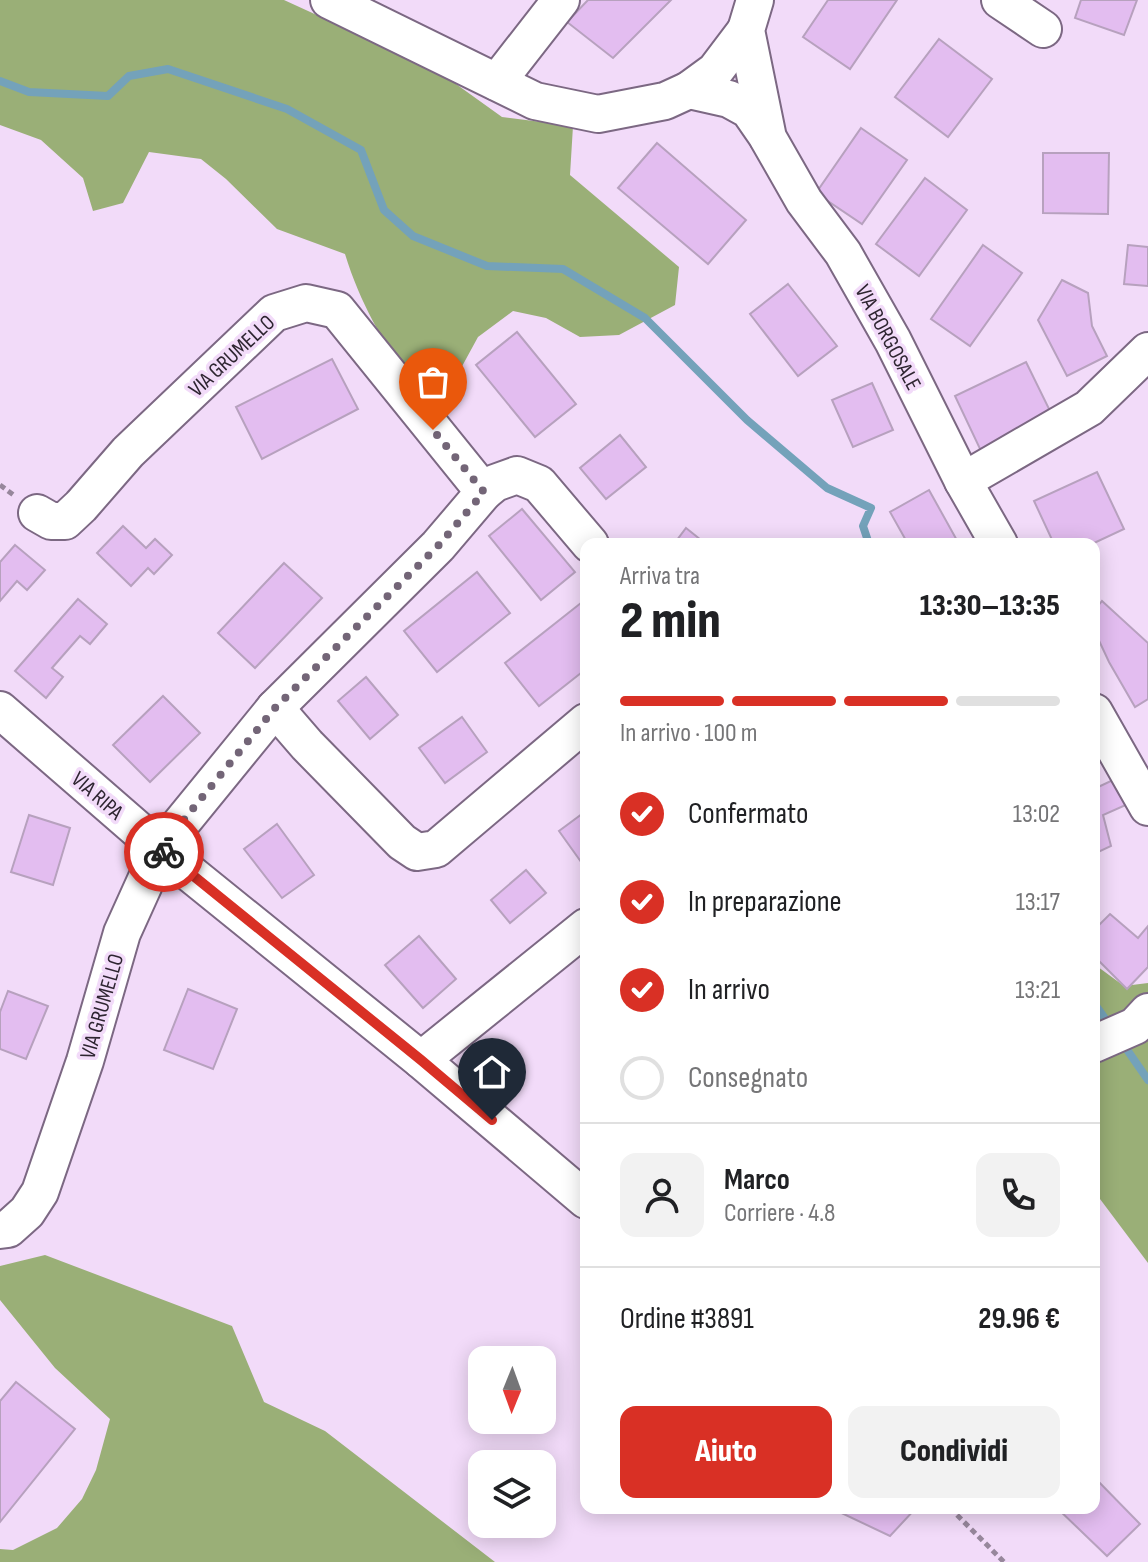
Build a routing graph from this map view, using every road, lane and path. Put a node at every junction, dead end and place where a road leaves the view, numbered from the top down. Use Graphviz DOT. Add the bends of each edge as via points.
graph roads {
  1 [pos="329,0"];
  2 [pos="561,0"];
  3 [pos="1000,0"];
  4 [pos="751,15"];
  5 [pos="1043,29"];
  6 [pos="497,82"];
  7 [pos="689,90"];
  8 [pos="768,138"];
  9 [pos="1148,351"];
  10 [pos="963,481"];
  11 [pos="484,492"];
  12 [pos="37,513"];
  13 [pos="585,538"];
  14 [pos="996,538"];
  15 [pos="275,708"];
  16 [pos="0,710"];
  17 [pos="1100,723"];
  18 [pos="580,727"];
  19 [pos="1148,807"];
  20 [pos="160,849"];
  21 [pos="580,932"];
  22 [pos="1141,1019"];
  23 [pos="1100,1041"];
  24 [pos="421,1060"];
  25 [pos="580,1195"];
  26 [pos="0,1230"];
  27 [pos="956,1514"];
  28 [pos="1004,1562"];
  1 -- 6 [label="street"];
  2 -- 6 [label="street"];
  3 -- 5 [label="street"];
  4 -- 7 [label="street" via="715,71"];
  4 -- 8 [label="street, VIA BORGOSALE"];
  6 -- 7 [label="street" via="535,101 598,114 665,101"];
  7 -- 8 [label="street, VIA BORGOSALE" via="729,99 749,110"];
  8 -- 10 [label="street, VIA BORGOSALE" via="804,201 843,253"];
  9 -- 10 [label="street" via="1089,408"];
  10 -- 14 [label="street, VIA BORGOSALE"];
  11 -- 12 [label="street, VIA GRUMELLO" via="337,310 306,303 274,313 128,452 65,521"];
  11 -- 13 [label="street, VIA GRUMELLO" via="517,475 539,484"];
  11 -- 15 [label="street, VIA GRUMELLO" via="438,546"];
  15 -- 18 [label="street" via="417,852 436,849"];
  15 -- 20 [label="street, VIA GRUMELLO"];
  16 -- 20 [label="street, VIA RIPA"];
  17 -- 19 [label="street"];
  20 -- 24 [label="street, VIA RIPA"];
  20 -- 26 [label="street, VIA GRUMELLO" via="122,933 40,1192 27,1212"];
  21 -- 24 [label="street"];
  22 -- 23 [label="street"];
  24 -- 25 [label="street, VIA RIPA"];
  27 -- 28 [label="path"];
}
